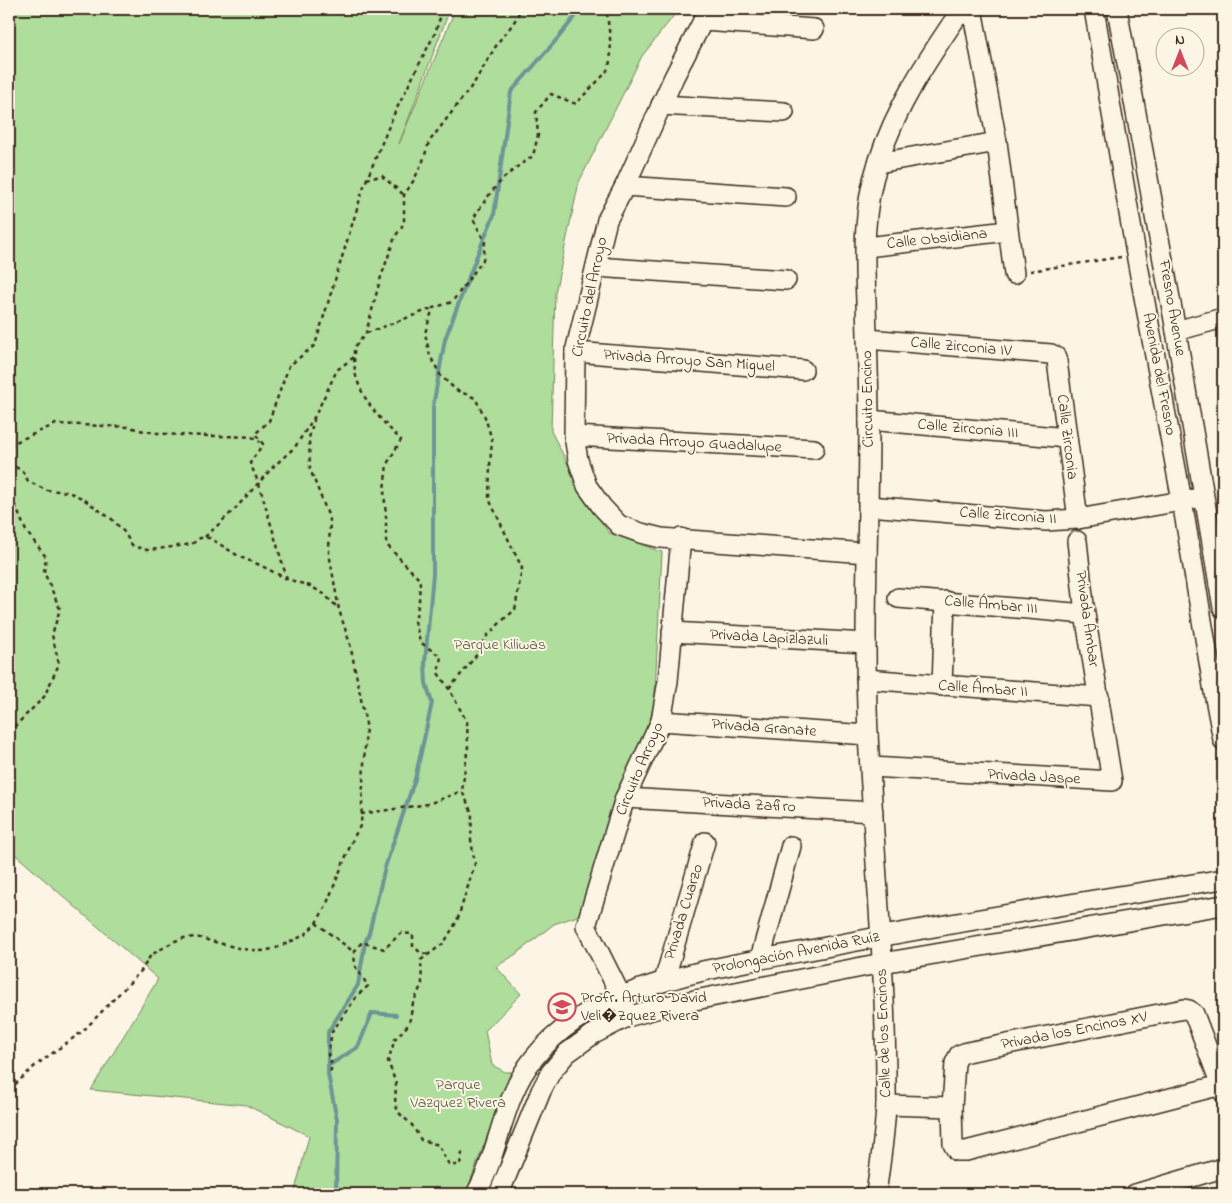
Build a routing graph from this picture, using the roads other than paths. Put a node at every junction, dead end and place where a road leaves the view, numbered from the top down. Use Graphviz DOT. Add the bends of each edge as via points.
graph roads {
  1 [pos="962,9"];
  2 [pos="972,9"];
  3 [pos="1094,9"];
  4 [pos="1118,9"];
  5 [pos="706,15"];
  6 [pos="814,29"];
  7 [pos="661,105"];
  8 [pos="784,112"];
  9 [pos="997,142"];
  10 [pos="878,163"];
  11 [pos="625,186"];
  12 [pos="786,197"];
  13 [pos="1008,231"];
  14 [pos="866,247"];
  15 [pos="596,266"];
  16 [pos="1014,274"];
  17 [pos="786,280"];
  18 [pos="1223,318"];
  19 [pos="1176,331"];
  20 [pos="867,339"];
  21 [pos="575,352"];
  22 [pos="1055,356"];
  23 [pos="803,370"];
  24 [pos="869,420"];
  25 [pos="574,436"];
  26 [pos="1067,438"];
  27 [pos="814,449"];
  28 [pos="1205,497"];
  29 [pos="1182,501"];
  30 [pos="869,506"];
  31 [pos="1078,519"];
  32 [pos="681,538"];
  33 [pos="1077,541"];
  34 [pos="867,553"];
  35 [pos="898,598"];
  36 [pos="945,601"];
  37 [pos="1223,608"];
  38 [pos="1085,614"];
  39 [pos="672,632"];
  40 [pos="866,643"];
  41 [pos="866,679"];
  42 [pos="942,686"];
  43 [pos="1099,697"];
  44 [pos="661,721"];
  45 [pos="868,735"];
  46 [pos="1223,740"];
  47 [pos="871,767"];
  48 [pos="625,798"];
  49 [pos="873,812"];
  50 [pos="705,842"];
  51 [pos="791,846"];
  52 [pos="1223,880"];
  53 [pos="1223,905"];
  54 [pos="880,936"];
  55 [pos="760,959"];
  56 [pos="882,963"];
  57 [pos="664,981"];
  58 [pos="620,996"];
  59 [pos="627,1017"];
  60 [pos="1222,1088"];
  61 [pos="886,1105"];
  62 [pos="952,1107"];
  63 [pos="1223,1168"];
  64 [pos="479,1193"];
  65 [pos="499,1194"];
  66 [pos="876,1194"];
  67 [pos="1135,1194"];
  1 -- 10 [label="street, Circuito Encino" via="914,82"];
  2 -- 9 [label="street, Calle Obsidiana"];
  3 -- 29 [label="street, Avenida del Fresno"];
  4 -- 19 [label="street, Fresno Avenue"];
  5 -- 6 [label="street"];
  5 -- 7 [label="street, Circuito del Arroyo"];
  7 -- 8 [label="street"];
  7 -- 11 [label="street, Circuito del Arroyo"];
  9 -- 10 [label="street"];
  9 -- 13 [label="street, Calle Obsidiana"];
  10 -- 14 [label="street, Circuito Encino" via="869,203"];
  11 -- 12 [label="street"];
  11 -- 15 [label="street, Circuito del Arroyo" via="607,220"];
  13 -- 14 [label="street, Calle Obsidiana"];
  13 -- 16 [label="street, Calle Obsidiana"];
  14 -- 20 [label="street, Circuito Encino"];
  15 -- 17 [label="street"];
  15 -- 21 [label="street, Circuito del Arroyo"];
  18 -- 19 [label="street"];
  19 -- 28 [label="street, Fresno Avenue"];
  20 -- 22 [label="street, Calle Zirconia IV"];
  20 -- 24 [label="street, Circuito Encino"];
  21 -- 23 [label="street, Privada Arroyo San Miguel"];
  21 -- 25 [label="street, Circuito del Arroyo"];
  22 -- 26 [label="street, Calle Zirconia"];
  24 -- 26 [label="street, Calle Zirconia III"];
  24 -- 30 [label="street, Circuito Encino"];
  25 -- 27 [label="street, Privada Arroyo Guadalupe"];
  25 -- 32 [label="street, Circuito del Arroyo" via="578,460 588,486 619,525 641,534"];
  26 -- 31 [label="street, Calle Zirconia"];
  28 -- 29 [label="street, Calle Zirconia II"];
  28 -- 37 [label="street, Fresno Avenue"];
  29 -- 31 [label="street, Calle Zirconia II"];
  29 -- 46 [label="street, Avenida del Fresno"];
  30 -- 31 [label="street, Calle Zirconia II" via="1046,521"];
  30 -- 34 [label="street, Circuito Encino"];
  32 -- 34 [label="street, Circuito del Arroyo"];
  32 -- 39 [label="street, Circuito Arroyo"];
  33 -- 38 [label="street, Privada Ámbar"];
  34 -- 40 [label="street, Circuito Encino"];
  35 -- 36 [label="street, Calle Ámbar III"];
  36 -- 38 [label="street, Calle Ámbar III"];
  36 -- 42 [label="street"];
  38 -- 43 [label="street, Privada Ámbar"];
  39 -- 40 [label="street, Privada Lapizlazuli"];
  39 -- 44 [label="street, Circuito Arroyo"];
  40 -- 41 [label="street, Circuito Encino"];
  41 -- 42 [label="street, Calle Ámbar II"];
  41 -- 45 [label="street, Circuito Encino"];
  42 -- 43 [label="street, Calle Ámbar II"];
  43 -- 47 [label="street, Privada Jaspe" via="1112,781"];
  44 -- 45 [label="street, Privada Granate"];
  44 -- 48 [label="street, Circuito Arroyo"];
  45 -- 47 [label="street, Circuito Encino"];
  47 -- 49 [label="street, Circuito Encino"];
  48 -- 49 [label="street, Privada Zafiro"];
  48 -- 58 [label="street, Circuito Arroyo" via="586,926"];
  49 -- 54 [label="street, Calle de los Encinos"];
  50 -- 57 [label="street, Privada Cuarzo"];
  51 -- 55 [label="street"];
  52 -- 54 [label="street, Prolongación Avenida Ruíz"];
  53 -- 56 [label="street, Prolongación Avenida Ruíz"];
  54 -- 55 [label="street, Prolongación Avenida Ruíz"];
  54 -- 56 [label="street, Calle de los Encinos"];
  55 -- 57 [label="street, Prolongación Avenida Ruíz"];
  56 -- 59 [label="street, Prolongación Avenida Ruíz" via="670,1005"];
  56 -- 61 [label="street, Calle de los Encinos"];
  57 -- 58 [label="street, Prolongación Avenida Ruíz"];
  58 -- 59 [label="street, Circuito Arroyo"];
  58 -- 64 [label="street, Prolongación Avenida Ruíz" via="584,1014 534,1058 513,1096"];
  59 -- 65 [label="street, Prolongación Avenida Ruíz" via="592,1035 567,1053 551,1072 540,1091"];
  60 -- 62 [label="street" via="966,1151 957,1151 953,1144"];
  60 -- 62 [label="street, Privada los Encinos XV" via="1194,1014 1184,1009 960,1055 955,1063"];
  61 -- 62 [label="street"];
  61 -- 66 [label="street, Calle de los Encinos"];
  63 -- 67 [label="street"];
}
